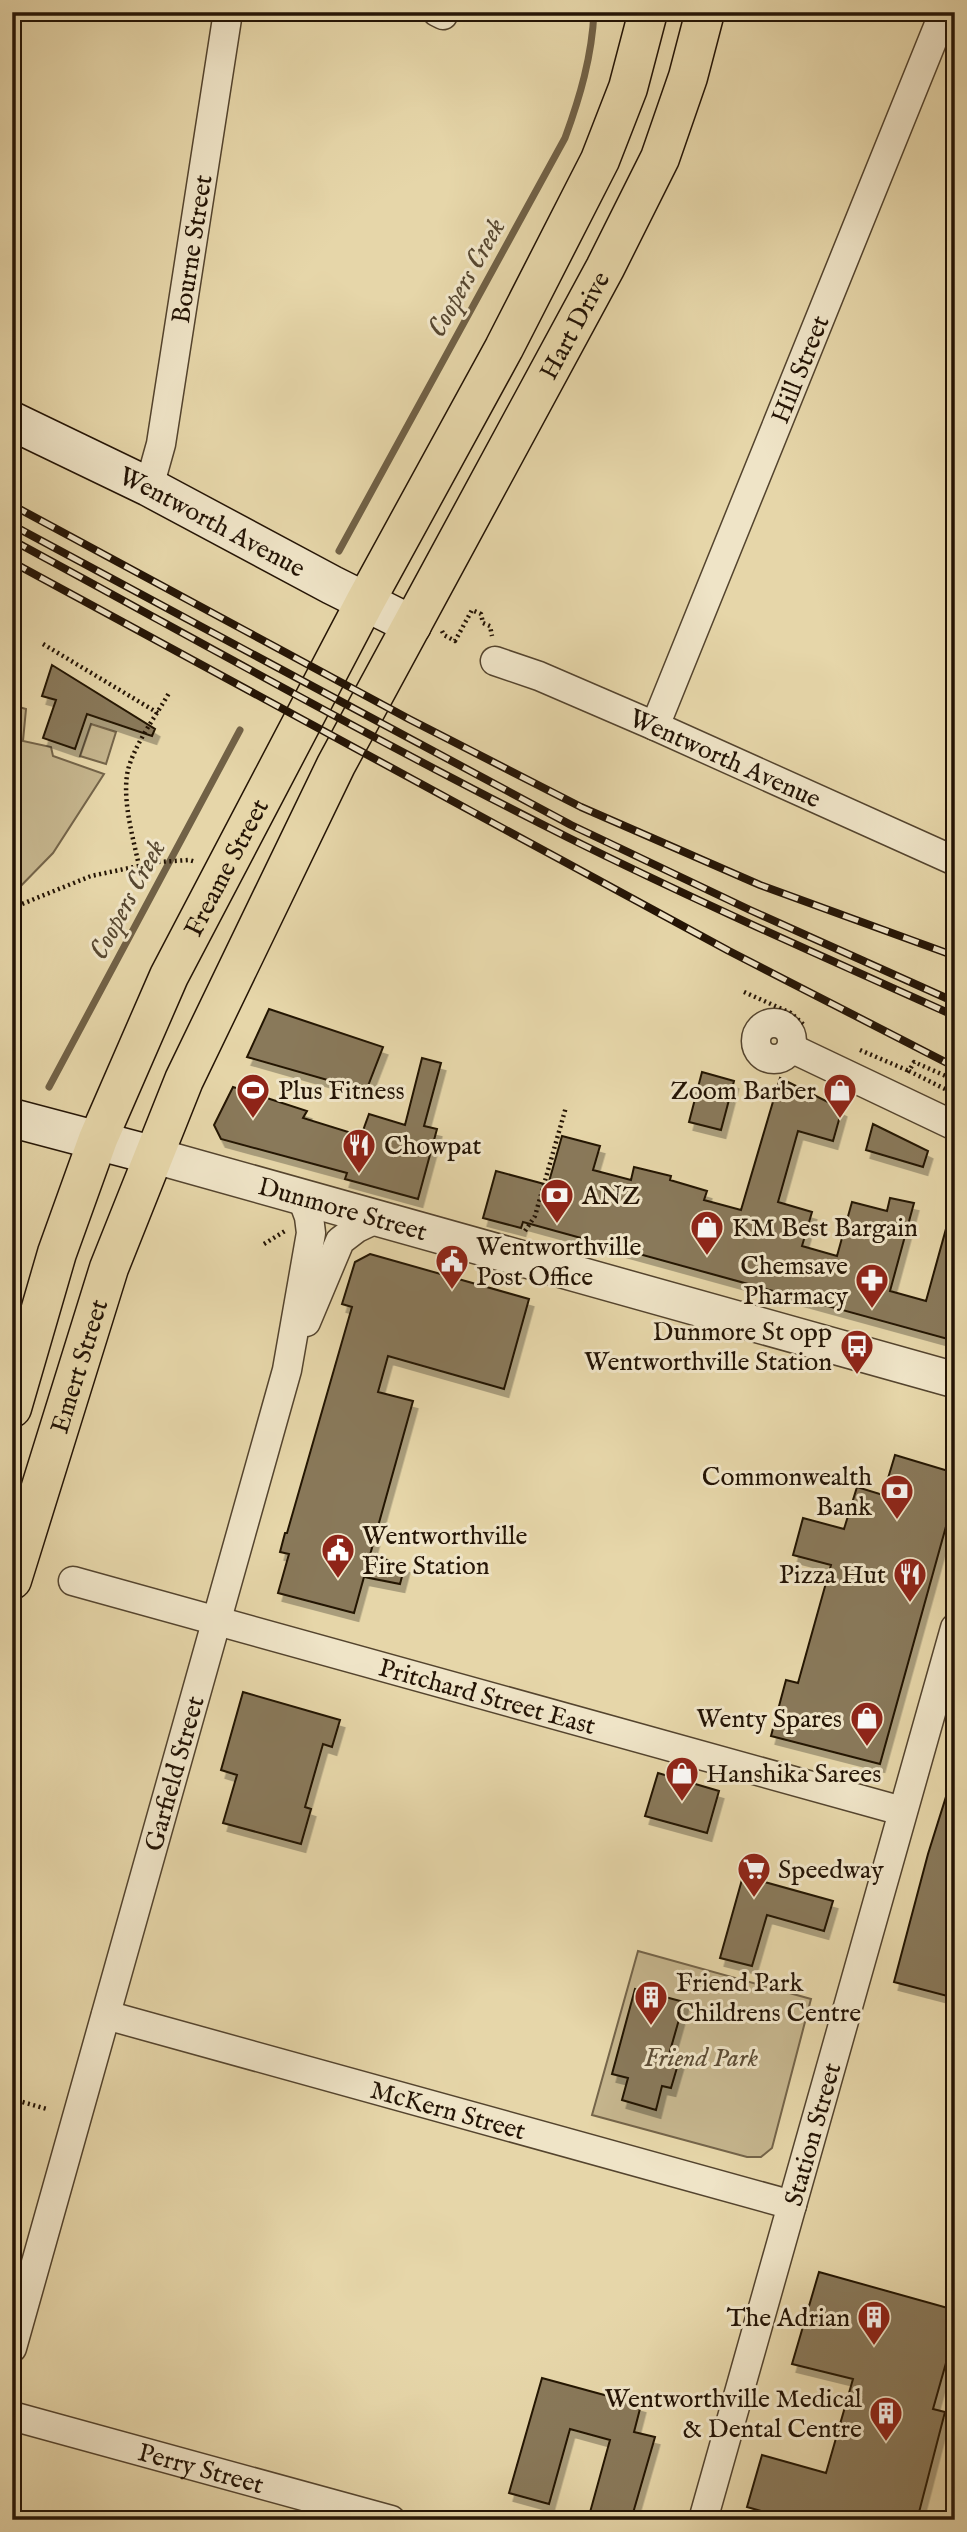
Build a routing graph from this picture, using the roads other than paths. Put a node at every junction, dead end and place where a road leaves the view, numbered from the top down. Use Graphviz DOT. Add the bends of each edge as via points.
graph roads {
  1 [pos="228,12"];
  2 [pos="648,12"];
  3 [pos="705,12"];
  4 [pos="944,12"];
  5 [pos="12,421"];
  6 [pos="149,487"];
  7 [pos="365,602"];
  8 [pos="426,626"];
  9 [pos="495,661"];
  10 [pos="655,726"];
  11 [pos="955,861"];
  12 [pos="799,1038"];
  13 [pos="12,1118"];
  14 [pos="955,1126"];
  15 [pos="99,1139"];
  16 [pos="152,1155"];
  17 [pos="302,1198"];
  18 [pos="377,1218"];
  19 [pos="287,1370"];
  20 [pos="955,1380"];
  21 [pos="12,1408"];
  22 [pos="12,1580"];
  23 [pos="72,1581"];
  24 [pos="216,1621"];
  25 [pos="955,1628"];
  26 [pos="902,1811"];
  27 [pos="106,2015"];
  28 [pos="792,2205"];
  29 [pos="12,2348"];
  30 [pos="12,2416"];
  31 [pos="391,2520"];
  32 [pos="703,2520"];
  1 -- 6 [label="street, Bourne Street" via="161,444"];
  2 -- 7 [label="highway, Hart Drive" via="628,89 600,160"];
  3 -- 8 [label="highway, Hart Drive" via="660,158"];
  4 -- 10 [label="street, Hill Street"];
  5 -- 6 [label="main road, Wentworth Avenue"];
  6 -- 7 [label="main road, Wentworth Avenue"];
  7 -- 8 [label="main road, Wentworth Avenue"];
  7 -- 15 [label="highway, Freame Street" via="169,976"];
  8 -- 16 [label="highway, Freame Street" via="336,765"];
  9 -- 10 [label="street, Wentworth Avenue"];
  10 -- 11 [label="street, Wentworth Avenue"];
  12 -- 14 [label="street"];
  13 -- 15 [label="main road, Dunmore Street"];
  15 -- 16 [label="main road, Dunmore Street"];
  15 -- 21 [label="highway, Emert Street" via="57,1253"];
  16 -- 17 [label="street, Dunmore Street"];
  16 -- 22 [label="highway, Emert Street" via="109,1268"];
  17 -- 18 [label="street, Dunmore Street"];
  17 -- 19 [label="street, Garfield Street" via="311,1233"];
  18 -- 19 [label="street" via="340,1241"];
  18 -- 20 [label="street, Dunmore Street"];
  19 -- 24 [label="street, Garfield Street"];
  23 -- 24 [label="street, Pritchard Street East"];
  24 -- 26 [label="street, Pritchard Street East"];
  24 -- 27 [label="street, Garfield Street"];
  25 -- 26 [label="street, Station Street"];
  26 -- 28 [label="street, Station Street"];
  27 -- 28 [label="street, McKern Street"];
  27 -- 29 [label="street, Garfield Street"];
  28 -- 32 [label="street, Station Street"];
  30 -- 31 [label="street, Perry Street"];
}
